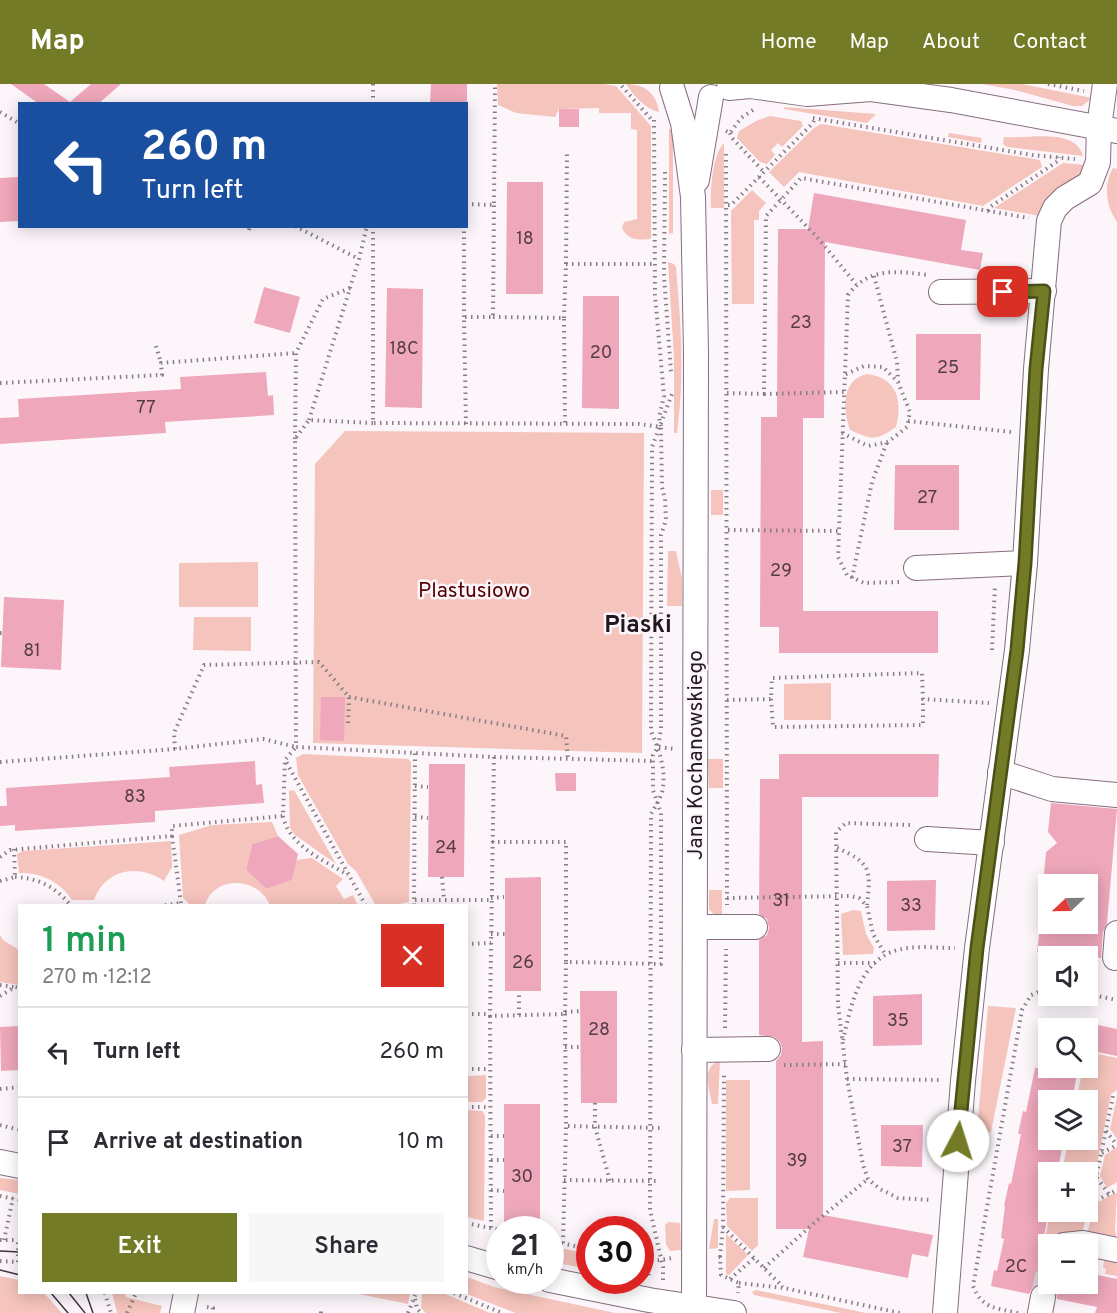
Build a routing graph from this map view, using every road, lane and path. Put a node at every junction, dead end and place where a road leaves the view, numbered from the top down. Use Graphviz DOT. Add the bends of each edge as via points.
graph roads {
  1 [pos="373,84"];
  2 [pos="495,84"];
  3 [pos="620,84"];
  4 [pos="1106,84"];
  5 [pos="670,86"];
  6 [pos="864,87"];
  7 [pos="724,89"];
  8 [pos="373,102"];
  9 [pos="0,112"];
  10 [pos="804,116"];
  11 [pos="815,118"];
  12 [pos="18,123"];
  13 [pos="1108,129"];
  14 [pos="567,150"];
  15 [pos="1059,157"];
  16 [pos="1098,162"];
  17 [pos="665,168"];
  18 [pos="764,172"];
  19 [pos="759,177"];
  20 [pos="693,197"];
  21 [pos="780,201"];
  22 [pos="468,204"];
  23 [pos="494,205"];
  24 [pos="728,205"];
  25 [pos="988,211"];
  26 [pos="1049,221"];
  27 [pos="299,228"];
  28 [pos="367,228"];
  29 [pos="373,228"];
  30 [pos="464,228"];
  31 [pos="359,260"];
  32 [pos="566,264"];
  33 [pos="655,264"];
  34 [pos="874,276"];
  35 [pos="856,284"];
  36 [pos="350,287"];
  37 [pos="1044,291"];
  38 [pos="941,292"];
  39 [pos="464,317"];
  40 [pos="493,317"];
  41 [pos="564,318"];
  42 [pos="156,346"];
  43 [pos="296,352"];
  44 [pos="161,363"];
  45 [pos="844,375"];
  46 [pos="671,376"];
  47 [pos="898,382"];
  48 [pos="0,383"];
  49 [pos="671,386"];
  50 [pos="844,392"];
  51 [pos="727,393"];
  52 [pos="764,394"];
  53 [pos="309,420"];
  54 [pos="908,422"];
  55 [pos="373,423"];
  56 [pos="466,424"];
  57 [pos="565,425"];
  58 [pos="661,427"];
  59 [pos="843,433"];
  60 [pos="1033,434"];
  61 [pos="295,439"];
  62 [pos="888,442"];
  63 [pos="728,530"];
  64 [pos="839,531"];
  65 [pos="1025,563"];
  66 [pos="997,564"];
  67 [pos="916,568"];
  68 [pos="852,578"];
  69 [pos="992,657"];
  70 [pos="296,663"];
  71 [pos="349,697"];
  72 [pos="771,699"];
  73 [pos="923,699"];
  74 [pos="727,700"];
  75 [pos="989,703"];
  76 [pos="348,726"];
  77 [pos="296,747"];
  78 [pos="658,747"];
  79 [pos="175,749"];
  80 [pos="682,751"];
  81 [pos="415,753"];
  82 [pos="494,758"];
  83 [pos="285,760"];
  84 [pos="568,760"];
  85 [pos="653,761"];
  86 [pos="0,762"];
  87 [pos="1000,772"];
  88 [pos="415,786"];
  89 [pos="428,787"];
  90 [pos="1117,795"];
  91 [pos="657,803"];
  92 [pos="283,816"];
  93 [pos="415,817"];
  94 [pos="428,818"];
  95 [pos="172,836"];
  96 [pos="927,839"];
  97 [pos="492,842"];
  98 [pos="992,843"];
  99 [pos="837,848"];
  100 [pos="14,849"];
  101 [pos="0,856"];
  102 [pos="349,875"];
  103 [pos="15,877"];
  104 [pos="442,877"];
  105 [pos="0,881"];
  106 [pos="504,897"];
  107 [pos="727,898"];
  108 [pos="837,898"];
  109 [pos="491,899"];
  110 [pos="444,900"];
  111 [pos="414,903"];
  112 [pos="69,904"];
  113 [pos="183,904"];
  114 [pos="365,904"];
  115 [pos="867,906"];
  116 [pos="694,927"];
  117 [pos="726,927"];
  118 [pos="755,927"];
  119 [pos="1117,933"];
  120 [pos="491,934"];
  121 [pos="505,934"];
  122 [pos="491,943"];
  123 [pos="468,944"];
  124 [pos="977,948"];
  125 [pos="885,954"];
  126 [pos="1115,958"];
  127 [pos="566,962"];
  128 [pos="838,963"];
  129 [pos="875,963"];
  130 [pos="651,964"];
  131 [pos="0,985"];
  132 [pos="17,988"];
  133 [pos="519,990"];
  134 [pos="1038,992"];
  135 [pos="0,996"];
  136 [pos="1098,996"];
  137 [pos="1117,1000"];
  138 [pos="581,1011"];
  139 [pos="565,1013"];
  140 [pos="468,1014"];
  141 [pos="490,1015"];
  142 [pos="519,1015"];
  143 [pos="843,1044"];
  144 [pos="565,1047"];
  145 [pos="580,1047"];
  146 [pos="694,1050"];
  147 [pos="724,1050"];
  148 [pos="772,1057"];
  149 [pos="846,1064"];
  150 [pos="468,1069"];
  151 [pos="490,1069"];
  152 [pos="848,1079"];
  153 [pos="963,1081"];
  154 [pos="18,1087"];
  155 [pos="0,1089"];
  156 [pos="1117,1094"];
  157 [pos="596,1103"];
  158 [pos="468,1107"];
  159 [pos="490,1107"];
  160 [pos="0,1125"];
  161 [pos="566,1126"];
  162 [pos="596,1127"];
  163 [pos="651,1128"];
  164 [pos="660,1128"];
  165 [pos="18,1130"];
  166 [pos="1106,1131"];
  167 [pos="490,1136"];
  168 [pos="504,1136"];
  169 [pos="1117,1145"];
  170 [pos="1101,1153"];
  171 [pos="491,1160"];
  172 [pos="504,1160"];
  173 [pos="0,1162"];
  174 [pos="18,1166"];
  175 [pos="1098,1168"];
  176 [pos="868,1179"];
  177 [pos="564,1180"];
  178 [pos="1098,1180"];
  179 [pos="610,1181"];
  180 [pos="659,1181"];
  181 [pos="651,1182"];
  182 [pos="491,1190"];
  183 [pos="1117,1190"];
  184 [pos="504,1191"];
  185 [pos="1109,1194"];
  186 [pos="0,1196"];
  187 [pos="13,1198"];
  188 [pos="18,1199"];
  189 [pos="1098,1200"];
  190 [pos="953,1202"];
  191 [pos="491,1216"];
  192 [pos="563,1216"];
  193 [pos="468,1223"];
  194 [pos="723,1226"];
  195 [pos="486,1227"];
  196 [pos="2,1240"];
  197 [pos="18,1240"];
  198 [pos="1098,1247"];
  199 [pos="1117,1250"];
  200 [pos="720,1257"];
  201 [pos="754,1258"];
  202 [pos="468,1259"];
  203 [pos="0,1261"];
  204 [pos="18,1262"];
  205 [pos="486,1264"];
  206 [pos="764,1268"];
  207 [pos="730,1279"];
  208 [pos="564,1283"];
  209 [pos="740,1283"];
  210 [pos="784,1288"];
  211 [pos="105,1294"];
  212 [pos="136,1294"];
  213 [pos="186,1294"];
  214 [pos="416,1294"];
  215 [pos="456,1294"];
  216 [pos="415,1299"];
  217 [pos="662,1302"];
  218 [pos="207,1307"];
  219 [pos="694,1309"];
  220 [pos="111,1313"];
  221 [pos="127,1313"];
  222 [pos="182,1313"];
  223 [pos="212,1313"];
  224 [pos="408,1313"];
  225 [pos="421,1313"];
  226 [pos="502,1313"];
  227 [pos="734,1313"];
  228 [pos="900,1313"];
  229 [pos="945,1313"];
  230 [pos="1018,1313"];
  1 -- 8 [label="path"];
  2 -- 23 [label="path"];
  3 -- 33 [label="path" via="654,119"];
  4 -- 13 [label="street"];
  5 -- 7 [label="street" via="690,97"];
  5 -- 20 [label="street, Jana Kochanowskiego" via="683,123"];
  6 -- 7 [label="street" via="807,94 750,87"];
  6 -- 13 [label="street"];
  7 -- 20 [label="street, Jana Kochanowskiego"];
  9 -- 12 [label="path"];
  10 -- 11 [label="path"];
  11 -- 15 [label="path"];
  11 -- 18 [label="path"];
  13 -- 16 [label="street"];
  14 -- 32 [label="path"];
  15 -- 16 [label="path"];
  15 -- 25 [label="path"];
  16 -- 26 [label="street" via="1090,183 1065,198"];
  17 -- 46 [label="path" via="664,276"];
  18 -- 19 [label="path"];
  18 -- 24 [label="path" via="730,133 726,143"];
  19 -- 21 [label="path"];
  19 -- 24 [label="path"];
  20 -- 116 [label="street, Jana Kochanowskiego"];
  21 -- 25 [label="path" via="801,178"];
  21 -- 35 [label="path"];
  21 -- 52 [label="path" via="766,216"];
  22 -- 23 [label="path"];
  23 -- 40 [label="path"];
  24 -- 51 [label="path"];
  25 -- 26 [label="path"];
  26 -- 37 [label="street"];
  27 -- 31 [label="path"];
  28 -- 31 [label="path"];
  29 -- 55 [label="path"];
  30 -- 39 [label="path"];
  31 -- 36 [label="path"];
  32 -- 33 [label="path"];
  32 -- 41 [label="path"];
  33 -- 58 [label="path" via="664,396"];
  34 -- 35 [label="path"];
  34 -- 38 [label="path" via="890,271 941,276"];
  34 -- 47 [label="path" via="897,362"];
  35 -- 45 [label="path" via="848,295"];
  36 -- 43 [label="path" via="323,299"];
  36 -- 53 [label="path"];
  37 -- 38 [label="street"];
  37 -- 60 [label="street"];
  39 -- 40 [label="path"];
  39 -- 56 [label="path"];
  40 -- 41 [label="path"];
  41 -- 57 [label="path"];
  42 -- 44 [label="path"];
  43 -- 44 [label="path"];
  43 -- 61 [label="path"];
  44 -- 48 [label="path" via="162,375"];
  45 -- 47 [label="path" via="864,366 883,367"];
  45 -- 50 [label="path"];
  47 -- 54 [label="path" via="909,412"];
  49 -- 58 [label="path" via="672,396"];
  50 -- 52 [label="path"];
  50 -- 59 [label="path"];
  51 -- 52 [label="path"];
  51 -- 63 [label="path"];
  53 -- 55 [label="path"];
  53 -- 61 [label="path"];
  54 -- 60 [label="path"];
  54 -- 62 [label="path"];
  55 -- 56 [label="path"];
  56 -- 57 [label="path"];
  57 -- 58 [label="path"];
  58 -- 78 [label="path" via="666,520 662,535"];
  58 -- 78 [label="path" via="652,447 651,731"];
  59 -- 62 [label="path" via="868,446"];
  59 -- 64 [label="path"];
  60 -- 65 [label="street"];
  61 -- 70 [label="path"];
  62 -- 68 [label="path" via="872,482"];
  63 -- 64 [label="path"];
  63 -- 74 [label="path"];
  64 -- 68 [label="path" via="837,557"];
  65 -- 66 [label="street"];
  65 -- 87 [label="street"];
  66 -- 67 [label="street"];
  66 -- 69 [label="path"];
  67 -- 68 [label="path" via="907,581 864,583"];
  70 -- 71 [label="path" via="319,662"];
  70 -- 77 [label="path"];
  70 -- 79 [label="path" via="204,665 174,733"];
  71 -- 76 [label="path"];
  71 -- 84 [label="path" via="566,736"];
  72 -- 73 [label="path" via="772,678 922,673"];
  72 -- 73 [label="path" via="772,727 923,725"];
  72 -- 74 [label="path"];
  73 -- 75 [label="path"];
  74 -- 107 [label="path"];
  77 -- 79 [label="path" via="263,738"];
  77 -- 81 [label="path"];
  77 -- 83 [label="path"];
  78 -- 80 [label="path"];
  78 -- 85 [label="path"];
  78 -- 91 [label="path" via="662,754 662,792"];
  79 -- 86 [label="path"];
  81 -- 82 [label="path"];
  81 -- 88 [label="path"];
  82 -- 84 [label="path"];
  82 -- 97 [label="path"];
  83 -- 92 [label="path"];
  83 -- 102 [label="path"];
  84 -- 85 [label="path"];
  85 -- 91 [label="path"];
  87 -- 90 [label="street" via="1052,789"];
  87 -- 98 [label="street"];
  88 -- 89 [label="path"];
  88 -- 93 [label="path"];
  91 -- 130 [label="path" via="651,814"];
  91 -- 130 [label="path" via="661,813 661,964"];
  92 -- 95 [label="path" via="171,826"];
  92 -- 102 [label="path" via="286,829 306,849"];
  93 -- 94 [label="path"];
  93 -- 111 [label="path"];
  95 -- 100 [label="path"];
  95 -- 113 [label="path"];
  96 -- 98 [label="street"];
  96 -- 99 [label="path" via="920,825 846,823 836,832"];
  97 -- 109 [label="path"];
  97 -- 127 [label="path" via="566,842"];
  98 -- 124 [label="street"];
  99 -- 108 [label="path"];
  99 -- 115 [label="path" via="859,858 867,868"];
  100 -- 101 [label="path"];
  100 -- 103 [label="path"];
  102 -- 114 [label="path"];
  103 -- 105 [label="path"];
  103 -- 112 [label="path" via="44,883"];
  104 -- 110 [label="path"];
  106 -- 109 [label="path"];
  107 -- 108 [label="path"];
  107 -- 117 [label="path"];
  108 -- 115 [label="path" via="859,898"];
  108 -- 128 [label="path"];
  109 -- 110 [label="path"];
  109 -- 120 [label="path"];
  110 -- 111 [label="path"];
  115 -- 125 [label="path" via="873,934"];
  116 -- 117 [label="street"];
  116 -- 146 [label="street, Jana Kochanowskiego"];
  117 -- 118 [label="street"];
  117 -- 147 [label="path"];
  119 -- 126 [label="street"];
  120 -- 121 [label="path"];
  120 -- 122 [label="path"];
  122 -- 123 [label="path"];
  122 -- 141 [label="path"];
  124 -- 125 [label="path" via="908,948"];
  124 -- 153 [label="street"];
  125 -- 129 [label="path"];
  127 -- 130 [label="path"];
  127 -- 139 [label="path"];
  128 -- 129 [label="path"];
  128 -- 143 [label="path"];
  129 -- 143 [label="path" via="852,1000"];
  130 -- 163 [label="path"];
  131 -- 132 [label="path"];
  132 -- 135 [label="path"];
  133 -- 142 [label="path"];
  134 -- 230 [label="path" via="1031,995 1022,1010 973,1286 978,1298 988,1306"];
  136 -- 137 [label="path"];
  138 -- 139 [label="path"];
  139 -- 142 [label="path"];
  139 -- 144 [label="path"];
  140 -- 141 [label="path"];
  141 -- 142 [label="path"];
  141 -- 151 [label="path"];
  143 -- 149 [label="path"];
  144 -- 145 [label="path"];
  144 -- 161 [label="path"];
  146 -- 147 [label="street"];
  146 -- 219 [label="street, Jana Kochanowskiego"];
  147 -- 148 [label="street"];
  147 -- 194 [label="path"];
  148 -- 149 [label="path"];
  149 -- 152 [label="path"];
  150 -- 151 [label="path"];
  151 -- 159 [label="path"];
  152 -- 153 [label="path"];
  152 -- 176 [label="path"];
  153 -- 190 [label="street"];
  154 -- 155 [label="path"];
  156 -- 166 [label="path" via="1113,1096"];
  157 -- 162 [label="path"];
  158 -- 159 [label="path"];
  159 -- 167 [label="path"];
  160 -- 165 [label="path"];
  161 -- 162 [label="path"];
  161 -- 177 [label="path"];
  162 -- 163 [label="path"];
  162 -- 179 [label="path"];
  163 -- 164 [label="path"];
  163 -- 181 [label="path"];
  166 -- 169 [label="path"];
  166 -- 170 [label="path"];
  167 -- 168 [label="path"];
  167 -- 171 [label="path"];
  169 -- 170 [label="path"];
  170 -- 175 [label="path"];
  171 -- 172 [label="path"];
  171 -- 182 [label="path"];
  173 -- 174 [label="street"];
  176 -- 190 [label="path" via="898,1197"];
  176 -- 206 [label="path"];
  177 -- 179 [label="path"];
  177 -- 192 [label="path"];
  178 -- 185 [label="path"];
  179 -- 181 [label="path"];
  180 -- 181 [label="path"];
  181 -- 217 [label="path" via="650,1210 663,1267"];
  182 -- 184 [label="path"];
  182 -- 191 [label="path"];
  183 -- 185 [label="path"];
  185 -- 189 [label="path"];
  186 -- 187 [label="path"];
  187 -- 188 [label="path"];
  187 -- 196 [label="path"];
  190 -- 229 [label="street"];
  193 -- 195 [label="path"];
  194 -- 200 [label="path"];
  194 -- 201 [label="path"];
  196 -- 197 [label="path"];
  198 -- 199 [label="street"];
  201 -- 206 [label="path"];
  201 -- 207 [label="path"];
  202 -- 205 [label="street"];
  203 -- 204 [label="path"];
  206 -- 210 [label="path"];
  208 -- 217 [label="street"];
  209 -- 210 [label="path"];
  210 -- 228 [label="path"];
  211 -- 220 [label="path"];
  212 -- 221 [label="path"];
  213 -- 222 [label="street"];
  214 -- 216 [label="path"];
  215 -- 226 [label="path"];
  216 -- 224 [label="path"];
  216 -- 225 [label="path"];
  217 -- 219 [label="street"];
  218 -- 223 [label="path" via="213,1308"];
  219 -- 227 [label="street"];
}
